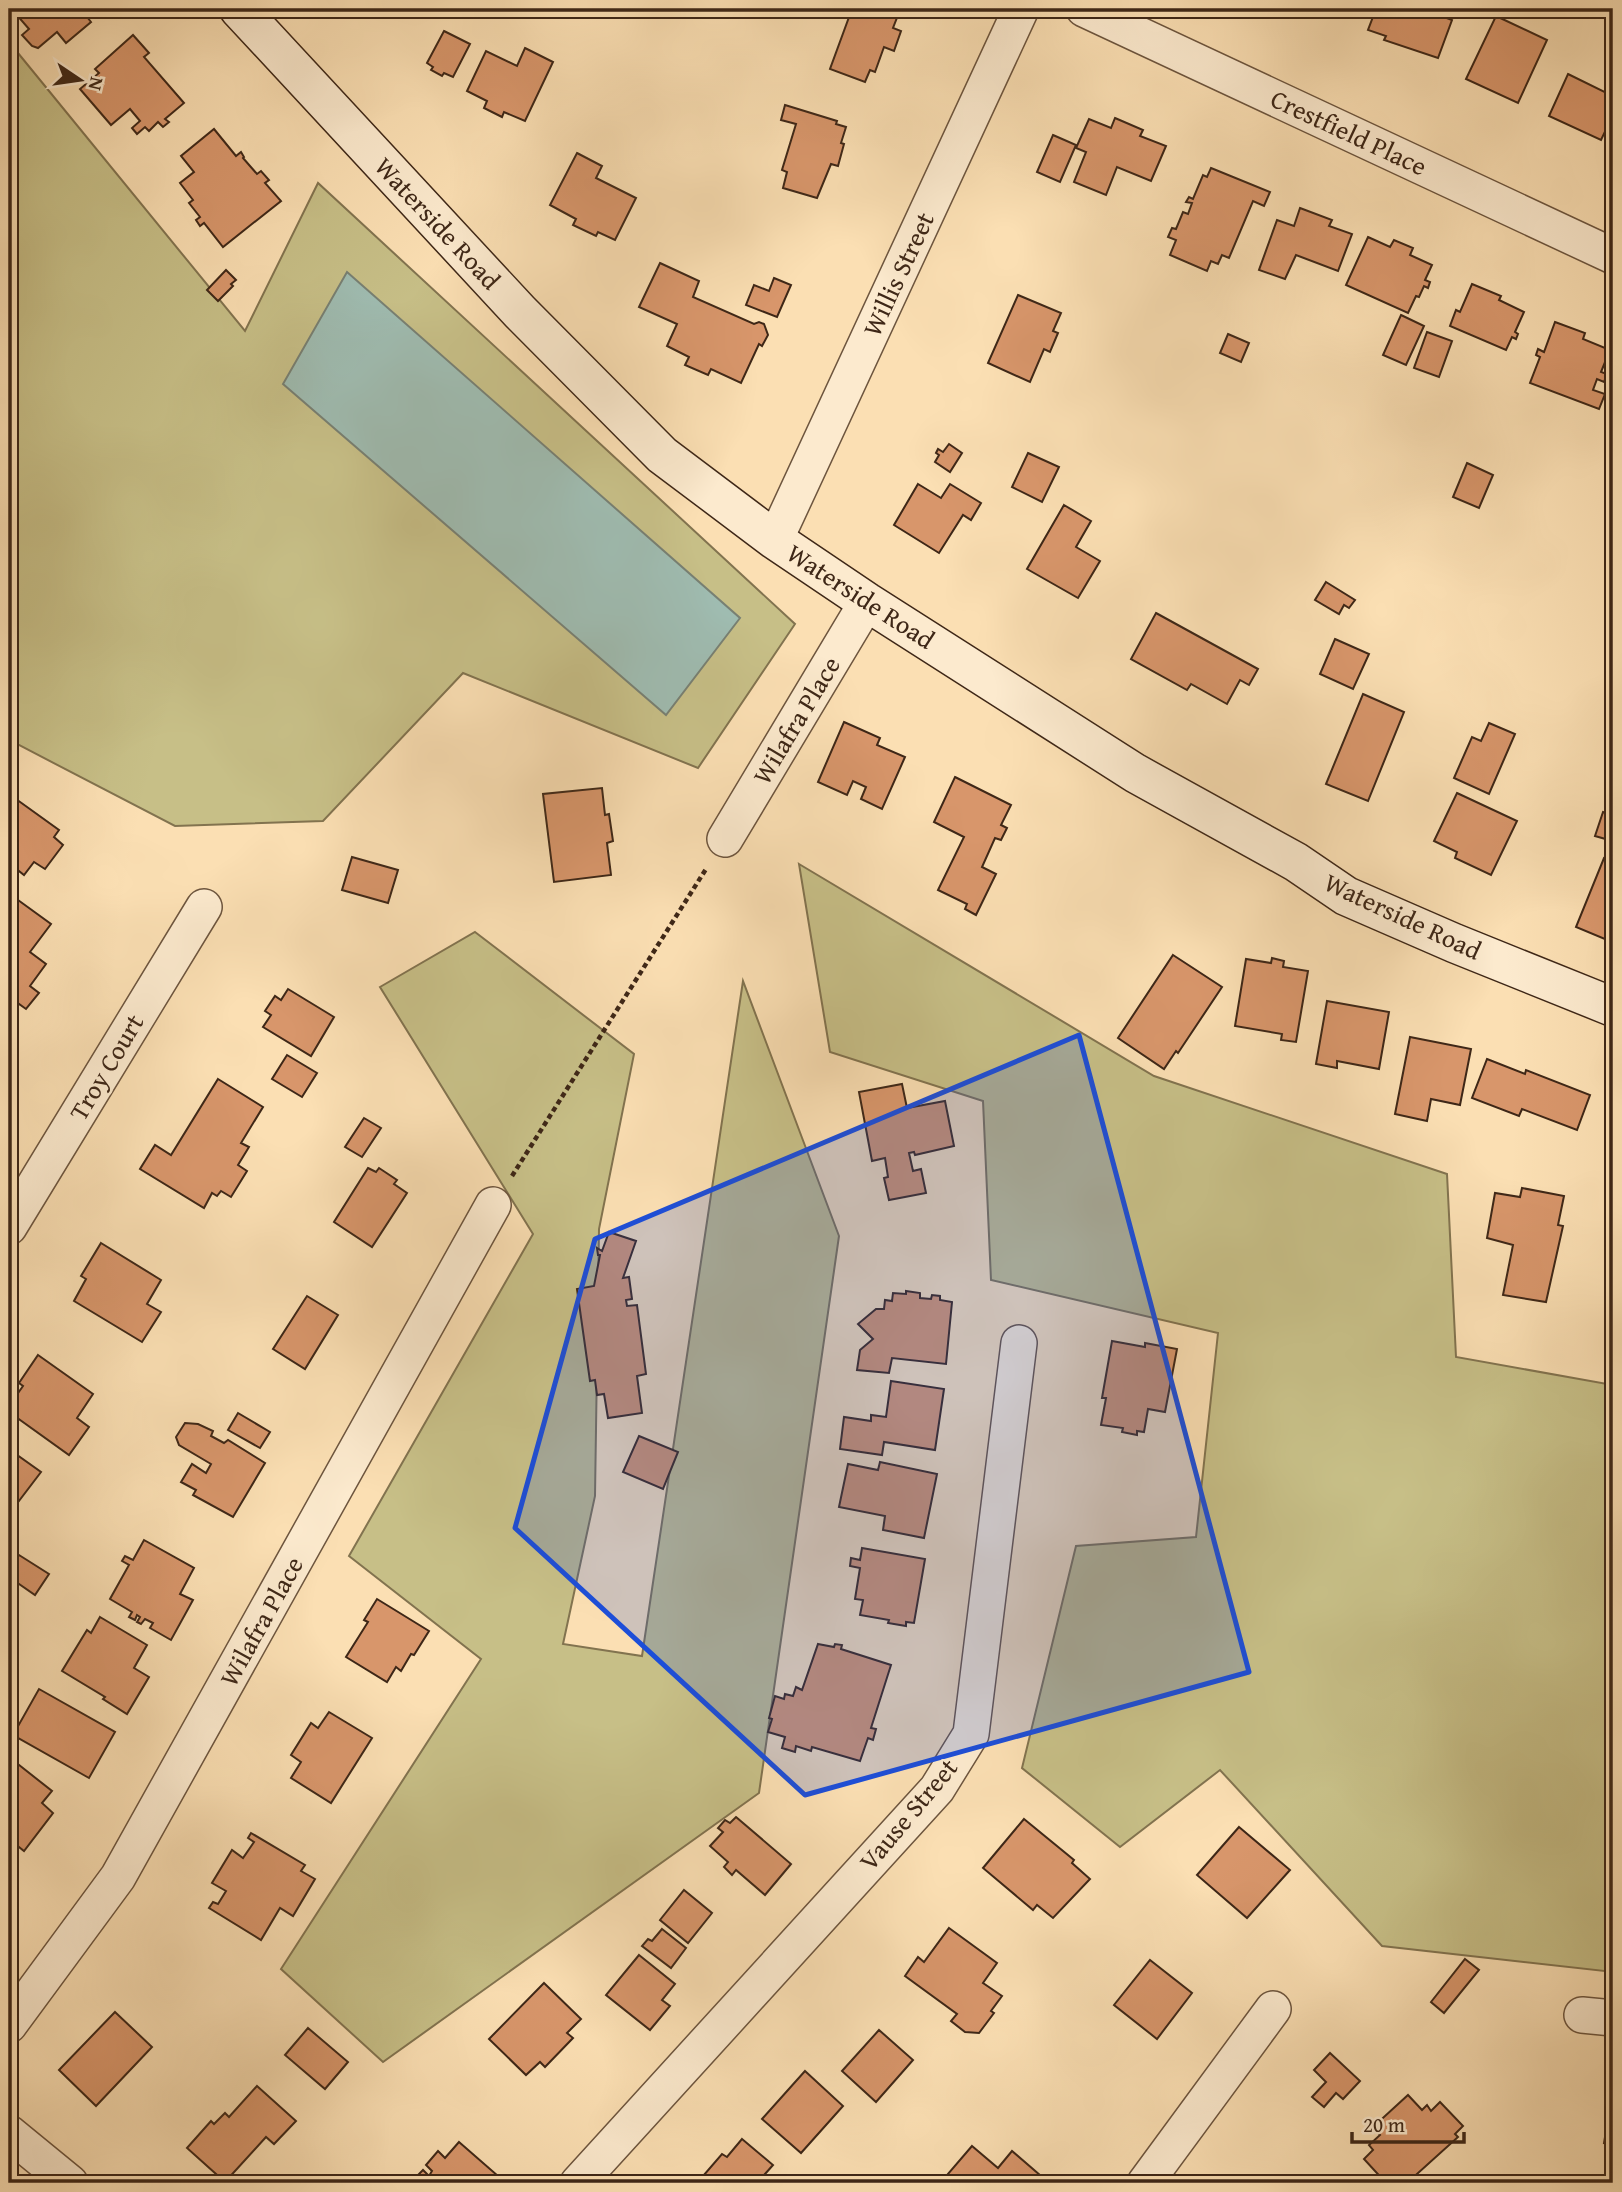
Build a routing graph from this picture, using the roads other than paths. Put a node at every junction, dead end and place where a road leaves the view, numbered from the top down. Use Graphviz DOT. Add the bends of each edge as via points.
graph roads {
  1 [pos="239,9"];
  2 [pos="1021,9"];
  3 [pos="1084,9"];
  4 [pos="1613,256"];
  5 [pos="775,540"];
  6 [pos="867,602"];
  7 [pos="725,839"];
  8 [pos="204,907"];
  9 [pos="1613,1007"];
  10 [pos="493,1205"];
  11 [pos="9,1227"];
  12 [pos="1019,1343"];
  13 [pos="1273,2010"];
  14 [pos="9,2025"];
  15 [pos="9,2133"];
  16 [pos="70,2183"];
  17 [pos="578,2183"];
  18 [pos="1145,2183"];
  1 -- 5 [label="main road, Waterside Road" via="511,302 662,456"];
  2 -- 5 [label="street, Willis Street"];
  3 -- 4 [label="street, Crestfield Place"];
  5 -- 6 [label="main road, Waterside Road"];
  6 -- 7 [label="street, Wilafra Place"];
  6 -- 9 [label="main road, Waterside Road" via="1135,773 1296,862 1346,896"];
  8 -- 11 [label="street, Troy Court"];
  10 -- 14 [label="street, Wilafra Place" via="118,1877"];
  12 -- 17 [label="street, Vause Street" via="971,1734 937,1788"];
  13 -- 18 [label="street"];
  15 -- 16 [label="street"];
}
